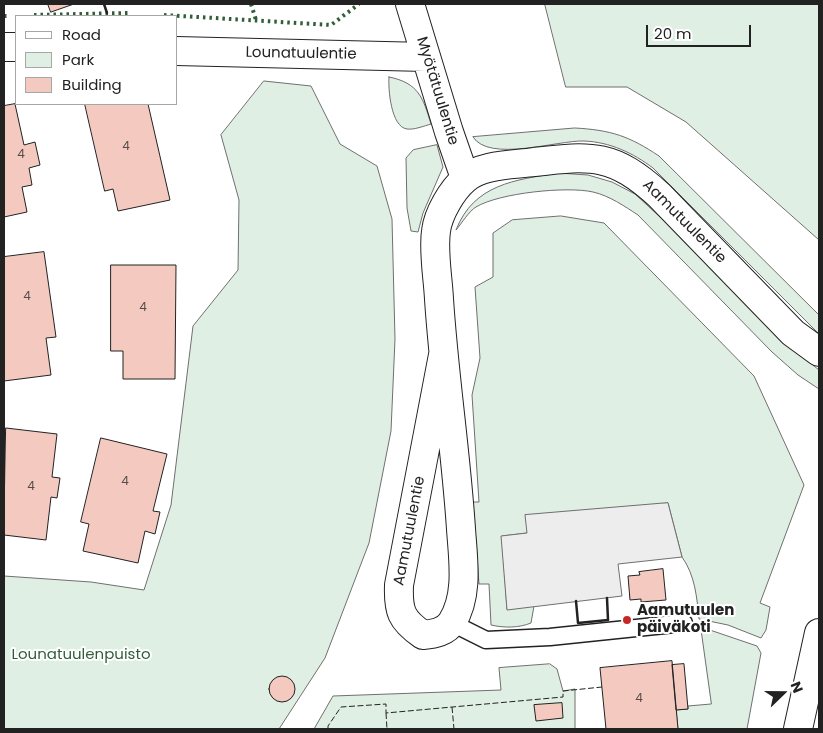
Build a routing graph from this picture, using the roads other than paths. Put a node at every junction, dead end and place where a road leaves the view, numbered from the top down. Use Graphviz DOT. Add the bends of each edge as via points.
graph roads {
  1 [pos="410,4"];
  2 [pos="178,51"];
  3 [pos="426,57"];
  4 [pos="466,178"];
  5 [pos="819,352"];
  6 [pos="443,355"];
  7 [pos="452,623"];
  8 [pos="684,623"];
  9 [pos="819,634"];
  10 [pos="798,729"];
  1 -- 3 [label="street, Myötätuulentie"];
  2 -- 3 [label="street, Lounatuulentie"];
  3 -- 4 [label="street, Myötätuulentie"];
  4 -- 5 [label="street, Aamutuulentie" via="484,170 570,158 593,158 629,171 659,195 793,333"];
  4 -- 6 [label="street, Aamutuulentie" via="448,202 436,231"];
  6 -- 7 [label="street, Aamutuulentie" via="463,576 459,608"];
  6 -- 7 [label="street, Aamutuulentie" via="399,585 398,607 408,625 423,636 440,632"];
  7 -- 8 [label="lane" via="486,640"];
  9 -- 10 [label="street"];
}
